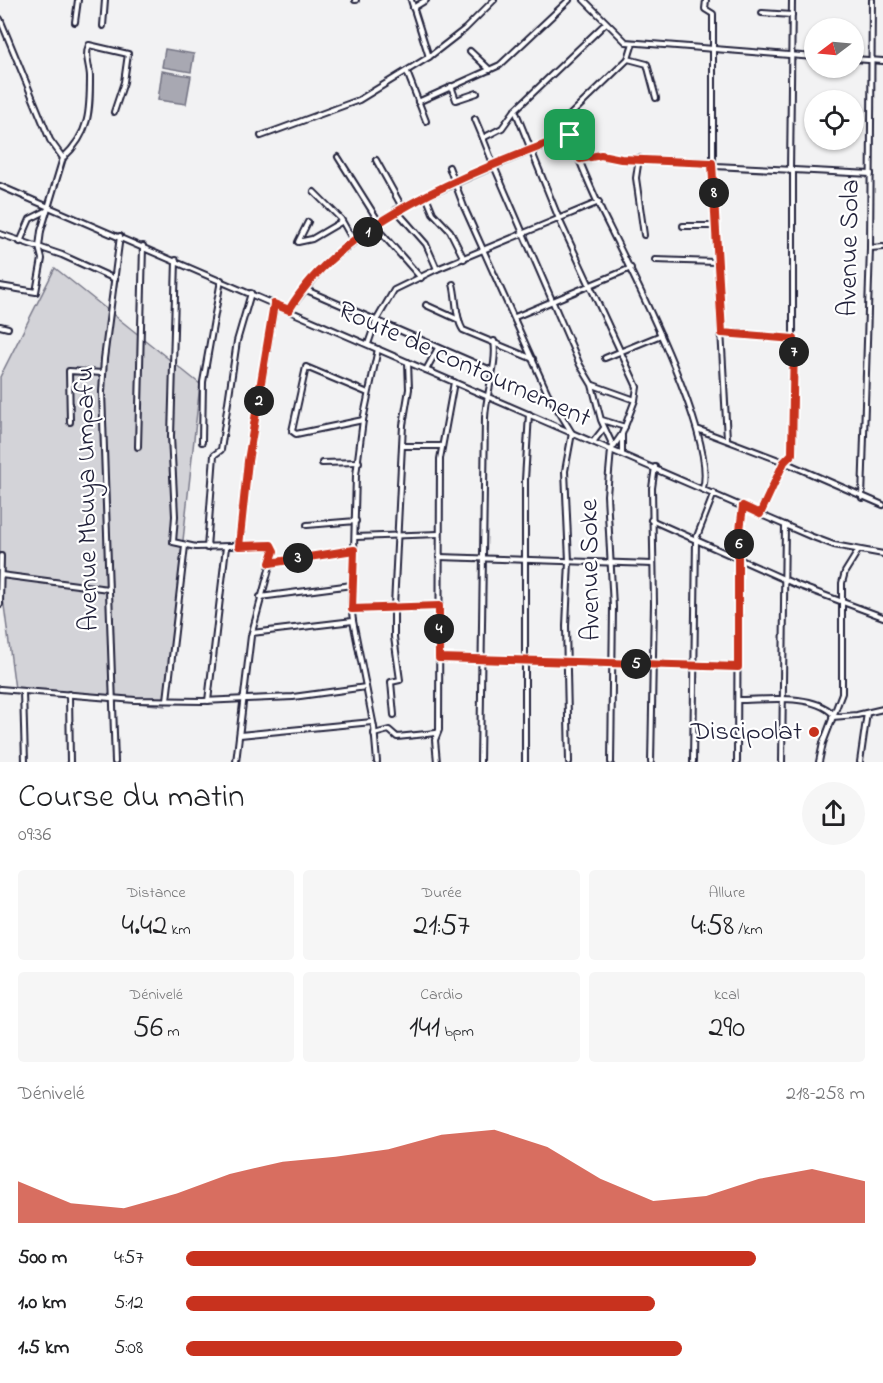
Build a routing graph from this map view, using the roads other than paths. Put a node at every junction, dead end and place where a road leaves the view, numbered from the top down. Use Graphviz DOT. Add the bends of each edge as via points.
graph roads {
  1 [pos="78,0"];
  2 [pos="105,0"];
  3 [pos="411,0"];
  4 [pos="426,0"];
  5 [pos="494,0"];
  6 [pos="569,0"];
  7 [pos="584,0"];
  8 [pos="706,0"];
  9 [pos="792,0"];
  10 [pos="872,0"];
  11 [pos="413,8"];
  12 [pos="762,13"];
  13 [pos="792,15"];
  14 [pos="0,19"];
  15 [pos="75,22"];
  16 [pos="606,22"];
  17 [pos="103,27"];
  18 [pos="7,34"];
  19 [pos="0,36"];
  20 [pos="633,43"];
  21 [pos="713,48"];
  22 [pos="470,51"];
  23 [pos="792,55"];
  24 [pos="804,56"];
  25 [pos="429,57"];
  26 [pos="628,59"];
  27 [pos="864,60"];
  28 [pos="871,60"];
  29 [pos="883,61"];
  30 [pos="490,70"];
  31 [pos="406,72"];
  32 [pos="451,86"];
  33 [pos="477,93"];
  34 [pos="656,98"];
  35 [pos="418,102"];
  36 [pos="515,110"];
  37 [pos="114,112"];
  38 [pos="475,119"];
  39 [pos="426,121"];
  40 [pos="570,135"];
  41 [pos="261,136"];
  42 [pos="483,138"];
  43 [pos="533,150"];
  44 [pos="338,157"];
  45 [pos="63,158"];
  46 [pos="639,158"];
  47 [pos="580,159"];
  48 [pos="376,160"];
  49 [pos="713,164"];
  50 [pos="494,166"];
  51 [pos="449,167"];
  52 [pos="792,172"];
  53 [pos="871,174"];
  54 [pos="455,183"];
  55 [pos="0,186"];
  56 [pos="314,192"];
  57 [pos="426,196"];
  58 [pos="39,202"];
  59 [pos="598,202"];
  60 [pos="402,207"];
  61 [pos="46,208"];
  62 [pos="396,210"];
  63 [pos="35,214"];
  64 [pos="560,219"];
  65 [pos="308,222"];
  66 [pos="341,222"];
  67 [pos="377,224"];
  68 [pos="683,226"];
  69 [pos="715,226"];
  70 [pos="0,234"];
  71 [pos="524,234"];
  72 [pos="120,236"];
  73 [pos="644,236"];
  74 [pos="21,242"];
  75 [pos="354,242"];
  76 [pos="143,246"];
  77 [pos="883,247"];
  78 [pos="39,248"];
  79 [pos="870,248"];
  80 [pos="485,250"];
  81 [pos="464,259"];
  82 [pos="176,260"];
  83 [pos="655,260"];
  84 [pos="716,262"];
  85 [pos="631,268"];
  86 [pos="437,269"];
  87 [pos="421,278"];
  88 [pos="115,279"];
  89 [pos="221,280"];
  90 [pos="453,284"];
  91 [pos="590,285"];
  92 [pos="0,286"];
  93 [pos="304,289"];
  94 [pos="251,293"];
  95 [pos="553,301"];
  96 [pos="274,304"];
  97 [pos="426,305"];
  98 [pos="289,310"];
  99 [pos="514,318"];
  100 [pos="459,320"];
  101 [pos="376,321"];
  102 [pos="0,326"];
  103 [pos="8,328"];
  104 [pos="722,333"];
  105 [pos="661,335"];
  106 [pos="794,339"];
  107 [pos="494,341"];
  108 [pos="368,344"];
  109 [pos="505,347"];
  110 [pos="438,348"];
  111 [pos="378,349"];
  112 [pos="621,351"];
  113 [pos="496,356"];
  114 [pos="605,358"];
  115 [pos="533,359"];
  116 [pos="408,362"];
  117 [pos="426,370"];
  118 [pos="491,370"];
  119 [pos="103,373"];
  120 [pos="454,382"];
  121 [pos="592,385"];
  122 [pos="368,393"];
  123 [pos="486,396"];
  124 [pos="635,399"];
  125 [pos="529,414"];
  126 [pos="363,420"];
  127 [pos="601,420"];
  128 [pos="70,422"];
  129 [pos="624,427"];
  130 [pos="604,428"];
  131 [pos="697,428"];
  132 [pos="572,433"];
  133 [pos="622,434"];
  134 [pos="728,439"];
  135 [pos="202,442"];
  136 [pos="593,442"];
  137 [pos="402,446"];
  138 [pos="442,446"];
  139 [pos="138,447"];
  140 [pos="612,448"];
  141 [pos="622,454"];
  142 [pos="359,462"];
  143 [pos="784,462"];
  144 [pos="322,463"];
  145 [pos="655,467"];
  146 [pos="703,488"];
  147 [pos="714,493"];
  148 [pos="862,498"];
  149 [pos="883,505"];
  150 [pos="743,506"];
  151 [pos="760,514"];
  152 [pos="651,520"];
  153 [pos="356,521"];
  154 [pos="307,525"];
  155 [pos="785,525"];
  156 [pos="439,534"];
  157 [pos="398,535"];
  158 [pos="355,537"];
  159 [pos="696,539"];
  160 [pos="184,546"];
  161 [pos="239,546"];
  162 [pos="226,547"];
  163 [pos="207,548"];
  164 [pos="354,550"];
  165 [pos="858,551"];
  166 [pos="883,554"];
  167 [pos="1,556"];
  168 [pos="439,557"];
  169 [pos="482,558"];
  170 [pos="739,558"];
  171 [pos="526,559"];
  172 [pos="569,561"];
  173 [pos="270,563"];
  174 [pos="612,563"];
  175 [pos="653,564"];
  176 [pos="1,575"];
  177 [pos="784,579"];
  178 [pos="352,585"];
  179 [pos="108,589"];
  180 [pos="260,597"];
  181 [pos="841,599"];
  182 [pos="0,601"];
  183 [pos="439,606"];
  184 [pos="394,608"];
  185 [pos="352,609"];
  186 [pos="883,617"];
  187 [pos="353,621"];
  188 [pos="252,633"];
  189 [pos="439,658"];
  190 [pos="483,660"];
  191 [pos="525,661"];
  192 [pos="567,661"];
  193 [pos="612,662"];
  194 [pos="653,664"];
  195 [pos="694,665"];
  196 [pos="738,667"];
  197 [pos="366,687"];
  198 [pos="0,689"];
  199 [pos="23,690"];
  200 [pos="69,694"];
  201 [pos="113,698"];
  202 [pos="167,700"];
  203 [pos="242,700"];
  204 [pos="738,700"];
  205 [pos="208,701"];
  206 [pos="783,701"];
  207 [pos="883,709"];
  208 [pos="867,713"];
  209 [pos="394,715"];
  210 [pos="832,715"];
  211 [pos="372,722"];
  212 [pos="436,733"];
  213 [pos="374,734"];
  214 [pos="240,735"];
  215 [pos="25,762"];
  216 [pos="70,762"];
  217 [pos="115,762"];
  218 [pos="236,762"];
  219 [pos="377,762"];
  220 [pos="437,762"];
  221 [pos="480,762"];
  222 [pos="525,762"];
  223 [pos="569,762"];
  224 [pos="611,762"];
  225 [pos="651,762"];
  226 [pos="693,762"];
  227 [pos="737,762"];
  228 [pos="782,762"];
  229 [pos="819,762"];
  230 [pos="860,762"];
  1 -- 15 [label="street"];
  2 -- 17 [label="street"];
  3 -- 11 [label="street"];
  4 -- 11 [label="street"];
  5 -- 25 [label="street"];
  6 -- 30 [label="street" via="512,56"];
  7 -- 16 [label="street"];
  8 -- 21 [label="street" via="705,9 713,14"];
  9 -- 13 [label="street"];
  10 -- 28 [label="street, Avenue Sola"];
  11 -- 25 [label="street"];
  12 -- 13 [label="street"];
  13 -- 23 [label="street"];
  14 -- 18 [label="street"];
  16 -- 20 [label="street" via="624,41"];
  16 -- 36 [label="street"];
  18 -- 19 [label="street"];
  18 -- 45 [label="street" via="50,140"];
  20 -- 21 [label="street"];
  20 -- 26 [label="street"];
  21 -- 23 [label="street"];
  21 -- 49 [label="street"];
  22 -- 30 [label="street"];
  23 -- 24 [label="street"];
  23 -- 52 [label="street"];
  25 -- 31 [label="street"];
  26 -- 34 [label="street" via="647,64"];
  26 -- 40 [label="street" via="568,117"];
  27 -- 28 [label="street"];
  28 -- 29 [label="street"];
  28 -- 53 [label="street, Avenue Sola"];
  30 -- 32 [label="street"];
  31 -- 35 [label="street"];
  31 -- 41 [label="street" via="359,100"];
  32 -- 33 [label="street" via="456,100"];
  32 -- 35 [label="street"];
  35 -- 39 [label="street"];
  36 -- 42 [label="street" via="500,130"];
  36 -- 43 [label="street"];
  37 -- 45 [label="street" via="128,54 89,45 91,109 75,146"];
  38 -- 42 [label="street"];
  40 -- 43 [label="street"];
  40 -- 47 [label="street"];
  42 -- 50 [label="street"];
  43 -- 50 [label="street"];
  43 -- 64 [label="street"];
  44 -- 67 [label="street"];
  45 -- 61 [label="street"];
  46 -- 47 [label="street" via="598,155"];
  46 -- 49 [label="street"];
  46 -- 73 [label="street" via="636,178"];
  47 -- 59 [label="street"];
  48 -- 60 [label="street"];
  49 -- 52 [label="street"];
  49 -- 69 [label="street"];
  50 -- 54 [label="street"];
  50 -- 71 [label="street"];
  51 -- 54 [label="street"];
  52 -- 53 [label="street"];
  52 -- 106 [label="street"];
  53 -- 79 [label="street, Avenue Sola"];
  54 -- 57 [label="street"];
  54 -- 80 [label="street"];
  55 -- 58 [label="street, Route de contournement"];
  56 -- 66 [label="street"];
  57 -- 60 [label="street"];
  57 -- 81 [label="street"];
  58 -- 61 [label="street, Route de contournement"];
  58 -- 63 [label="street"];
  59 -- 64 [label="street"];
  59 -- 85 [label="street"];
  60 -- 62 [label="street"];
  61 -- 63 [label="street"];
  61 -- 72 [label="street, Route de contournement"];
  61 -- 78 [label="street"];
  62 -- 67 [label="street"];
  62 -- 86 [label="street" via="426,244"];
  63 -- 74 [label="street"];
  64 -- 71 [label="street"];
  64 -- 91 [label="street"];
  65 -- 66 [label="street" via="298,242 312,239"];
  66 -- 75 [label="street"];
  67 -- 75 [label="street"];
  67 -- 87 [label="street"];
  68 -- 69 [label="street"];
  69 -- 84 [label="street"];
  70 -- 74 [label="street"];
  71 -- 80 [label="street"];
  71 -- 95 [label="street"];
  72 -- 76 [label="street, Route de contournement"];
  72 -- 88 [label="street, Avenue Mbuya Umpafu"];
  74 -- 78 [label="street"];
  75 -- 93 [label="street" via="332,257"];
  76 -- 82 [label="street, Route de contournement"];
  76 -- 139 [label="street"];
  77 -- 79 [label="street"];
  78 -- 88 [label="street"];
  78 -- 92 [label="street" via="42,260 36,292"];
  79 -- 148 [label="street, Avenue Sola"];
  80 -- 81 [label="street"];
  80 -- 99 [label="street"];
  81 -- 86 [label="street"];
  82 -- 89 [label="street, Route de contournement"];
  82 -- 160 [label="street" via="171,445 173,542"];
  83 -- 84 [label="street"];
  84 -- 104 [label="street"];
  85 -- 91 [label="street"];
  85 -- 105 [label="street"];
  86 -- 87 [label="street"];
  87 -- 101 [label="street" via="393,291"];
  88 -- 119 [label="street, Avenue Mbuya Umpafu"];
  89 -- 94 [label="street, Route de contournement"];
  89 -- 135 [label="street" via="203,382"];
  90 -- 100 [label="street"];
  91 -- 95 [label="street"];
  91 -- 112 [label="street"];
  93 -- 98 [label="street"];
  93 -- 101 [label="street"];
  94 -- 96 [label="street, Route de contournement"];
  94 -- 163 [label="street" via="237,341 221,450 214,455"];
  95 -- 99 [label="street"];
  95 -- 121 [label="street"];
  96 -- 98 [label="street, Route de contournement"];
  96 -- 161 [label="street" via="248,461"];
  97 -- 100 [label="street"];
  98 -- 108 [label="street, Route de contournement"];
  99 -- 115 [label="street"];
  100 -- 107 [label="street" via="463,330"];
  101 -- 108 [label="street"];
  101 -- 110 [label="street"];
  102 -- 103 [label="street"];
  104 -- 106 [label="street"];
  104 -- 134 [label="street"];
  105 -- 112 [label="street"];
  105 -- 131 [label="street"];
  106 -- 143 [label="street" via="794,434 792,454"];
  107 -- 109 [label="street"];
  107 -- 113 [label="street"];
  108 -- 111 [label="street, Route de contournement"];
  109 -- 113 [label="street"];
  109 -- 115 [label="street"];
  110 -- 117 [label="street"];
  110 -- 118 [label="street"];
  111 -- 116 [label="street, Route de contournement"];
  111 -- 122 [label="street"];
  112 -- 114 [label="street"];
  112 -- 124 [label="street" via="637,387"];
  113 -- 118 [label="street"];
  115 -- 132 [label="street" via="550,399"];
  116 -- 117 [label="street, Route de contournement"];
  116 -- 137 [label="street"];
  117 -- 120 [label="street, Route de contournement"];
  118 -- 123 [label="street"];
  119 -- 128 [label="street" via="69,371"];
  119 -- 179 [label="street, Avenue Mbuya Umpafu"];
  120 -- 123 [label="street, Route de contournement"];
  120 -- 138 [label="street"];
  121 -- 124 [label="street"];
  121 -- 127 [label="street"];
  122 -- 126 [label="street"];
  122 -- 126 [label="street" via="306,367 292,433"];
  123 -- 125 [label="street, Route de contournement"];
  123 -- 169 [label="street"];
  124 -- 129 [label="street"];
  125 -- 132 [label="street, Route de contournement"];
  125 -- 171 [label="street"];
  126 -- 142 [label="street"];
  127 -- 129 [label="street"];
  127 -- 130 [label="street"];
  129 -- 133 [label="street"];
  130 -- 136 [label="street"];
  130 -- 140 [label="street"];
  131 -- 134 [label="street"];
  131 -- 146 [label="street"];
  132 -- 136 [label="street, Route de contournement"];
  132 -- 172 [label="street" via="565,471"];
  133 -- 140 [label="street"];
  133 -- 141 [label="street"];
  134 -- 143 [label="street"];
  136 -- 140 [label="street, Route de contournement"];
  137 -- 138 [label="street"];
  137 -- 157 [label="street"];
  138 -- 156 [label="street"];
  140 -- 141 [label="street, Route de contournement"];
  140 -- 174 [label="street, Avenue Soke" via="607,503"];
  141 -- 145 [label="street, Route de contournement"];
  142 -- 144 [label="street"];
  142 -- 153 [label="street"];
  143 -- 148 [label="street"];
  143 -- 151 [label="street"];
  145 -- 146 [label="street, Route de contournement"];
  145 -- 152 [label="street"];
  146 -- 147 [label="street, Route de contournement"];
  147 -- 150 [label="street, Route de contournement"];
  147 -- 159 [label="street"];
  148 -- 149 [label="street"];
  150 -- 151 [label="street, Route de contournement"];
  150 -- 170 [label="street"];
  151 -- 155 [label="street, Route de contournement"];
  152 -- 159 [label="street"];
  152 -- 175 [label="street"];
  153 -- 154 [label="street"];
  153 -- 158 [label="street"];
  155 -- 165 [label="street, Route de contournement"];
  155 -- 177 [label="street"];
  156 -- 157 [label="street"];
  156 -- 168 [label="street"];
  157 -- 158 [label="street"];
  157 -- 184 [label="street"];
  158 -- 164 [label="street"];
  159 -- 170 [label="street"];
  159 -- 195 [label="street"];
  160 -- 163 [label="street"];
  160 -- 202 [label="street"];
  161 -- 162 [label="street"];
  161 -- 173 [label="street" via="271,545 274,551"];
  162 -- 163 [label="street"];
  162 -- 205 [label="street"];
  164 -- 173 [label="street"];
  164 -- 178 [label="street"];
  165 -- 166 [label="street, Route de contournement"];
  165 -- 181 [label="street" via="845,572"];
  167 -- 176 [label="street"];
  168 -- 169 [label="street"];
  168 -- 183 [label="street"];
  169 -- 171 [label="street"];
  169 -- 190 [label="street"];
  170 -- 177 [label="street"];
  170 -- 196 [label="street"];
  171 -- 172 [label="street"];
  171 -- 191 [label="street"];
  172 -- 174 [label="street"];
  172 -- 192 [label="street"];
  173 -- 180 [label="street"];
  174 -- 175 [label="street"];
  174 -- 193 [label="street, Avenue Soke"];
  175 -- 194 [label="street"];
  176 -- 179 [label="street"];
  176 -- 182 [label="street"];
  177 -- 181 [label="street"];
  177 -- 206 [label="street"];
  178 -- 180 [label="street"];
  178 -- 185 [label="street"];
  179 -- 201 [label="street, Avenue Mbuya Umpafu"];
  180 -- 188 [label="street"];
  181 -- 186 [label="street"];
  181 -- 210 [label="street" via="842,693"];
  183 -- 184 [label="street"];
  183 -- 189 [label="street"];
  184 -- 185 [label="street"];
  184 -- 209 [label="street" via="400,680 391,682"];
  185 -- 187 [label="street"];
  187 -- 188 [label="street"];
  187 -- 197 [label="street"];
  188 -- 203 [label="street"];
  189 -- 190 [label="street"];
  189 -- 212 [label="street"];
  190 -- 191 [label="street"];
  190 -- 221 [label="street"];
  191 -- 192 [label="street"];
  191 -- 222 [label="street"];
  192 -- 193 [label="street"];
  192 -- 223 [label="street"];
  193 -- 194 [label="street"];
  193 -- 224 [label="street, Avenue Soke"];
  194 -- 195 [label="street"];
  194 -- 225 [label="street"];
  195 -- 196 [label="street"];
  195 -- 226 [label="street"];
  196 -- 204 [label="street"];
  197 -- 203 [label="street"];
  197 -- 211 [label="street"];
  198 -- 199 [label="street"];
  199 -- 200 [label="street"];
  199 -- 215 [label="street"];
  200 -- 201 [label="street"];
  200 -- 216 [label="street"];
  201 -- 202 [label="street"];
  201 -- 217 [label="street, Avenue Mbuya Umpafu"];
  202 -- 205 [label="street"];
  203 -- 205 [label="street"];
  203 -- 214 [label="street"];
  204 -- 206 [label="street"];
  204 -- 227 [label="street"];
  206 -- 210 [label="street" via="817,704"];
  206 -- 228 [label="street"];
  207 -- 208 [label="street"];
  208 -- 210 [label="street"];
  208 -- 230 [label="street"];
  210 -- 229 [label="street"];
  211 -- 213 [label="street"];
  211 -- 214 [label="street"];
  212 -- 213 [label="street" via="408,738 397,737 389,730"];
  212 -- 220 [label="street"];
  213 -- 219 [label="street"];
  214 -- 218 [label="street"];
}
